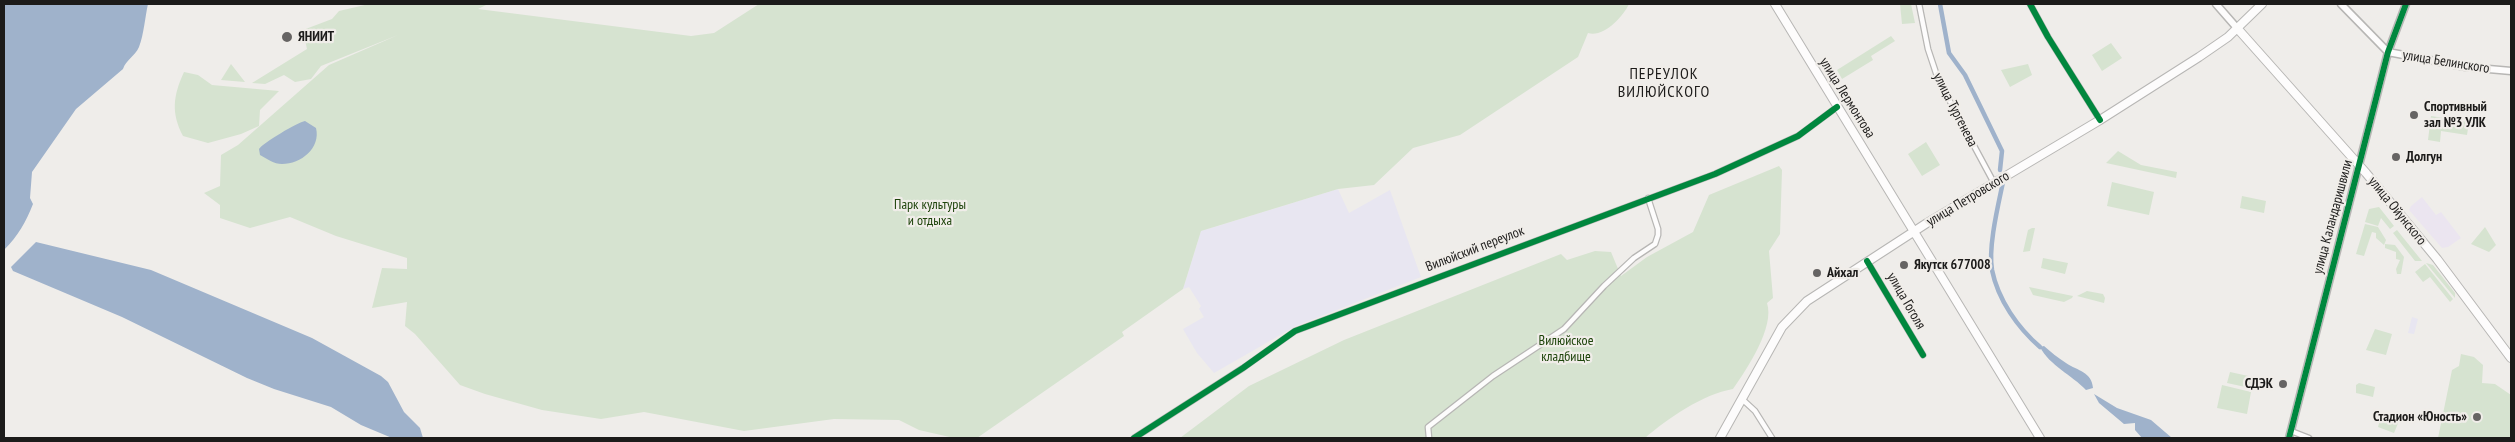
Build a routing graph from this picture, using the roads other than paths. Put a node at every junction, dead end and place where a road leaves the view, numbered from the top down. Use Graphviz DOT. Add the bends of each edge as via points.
graph roads {
  1 [pos="1775,4"];
  2 [pos="1920,4"];
  3 [pos="2030,4"];
  4 [pos="2216,4"];
  5 [pos="2262,4"];
  6 [pos="2341,4"];
  7 [pos="2406,4"];
  8 [pos="2237,28"];
  9 [pos="2388,52"];
  10 [pos="2511,71"];
  11 [pos="1838,107"];
  12 [pos="2100,120"];
  13 [pos="2360,167"];
  14 [pos="1994,184"];
  15 [pos="1648,198"];
  16 [pos="1914,231"];
  17 [pos="1867,261"];
  18 [pos="1923,355"];
  19 [pos="2511,358"];
  20 [pos="1742,400"];
  21 [pos="2291,431"];
  22 [pos="1134,438"];
  23 [pos="1429,438"];
  24 [pos="1720,438"];
  25 [pos="1772,438"];
  26 [pos="2040,438"];
  27 [pos="2289,438"];
  28 [pos="2309,438"];
  1 -- 11 [label="main road, улица Лермонтова"];
  2 -- 14 [label="street, улица Тургенева" via="1928,49 1938,79"];
  3 -- 12 [label="street"];
  4 -- 8 [label="street, улица Ойунского"];
  5 -- 8 [label="main road, улица Петровского"];
  6 -- 9 [label="street, улица Белинского"];
  7 -- 9 [label="street, улица Каландаришвили"];
  8 -- 12 [label="main road, улица Петровского" via="2224,41"];
  8 -- 13 [label="main road, улица Ойунского"];
  9 -- 10 [label="street, улица Белинского" via="2466,67"];
  9 -- 13 [label="street, улица Каландаришвили"];
  11 -- 15 [label="street, Вилюйский переулок" via="1798,136 1756,157"];
  11 -- 16 [label="main road, улица Лермонтова"];
  12 -- 14 [label="main road, улица Петровского"];
  13 -- 19 [label="main road, улица Ойунского" via="2437,259"];
  13 -- 21 [label="street, улица Каландаришвили"];
  14 -- 16 [label="main road, улица Петровского"];
  15 -- 22 [label="street, Вилюйский переулок" via="1295,331"];
  15 -- 23 [label="street" via="1658,229 1654,244 1628,263 1564,329 1493,376 1428,427"];
  16 -- 17 [label="main road, улица Петровского"];
  16 -- 26 [label="main road, улица Лермонтова"];
  17 -- 18 [label="street, улица Гоголя"];
  17 -- 20 [label="main road, улица Петровского" via="1807,301 1788,318"];
  20 -- 24 [label="main road, улица Петровского"];
  20 -- 25 [label="street" via="1755,411"];
  21 -- 27 [label="street, улица Каландаришвили"];
  21 -- 28 [label="street"];
}
